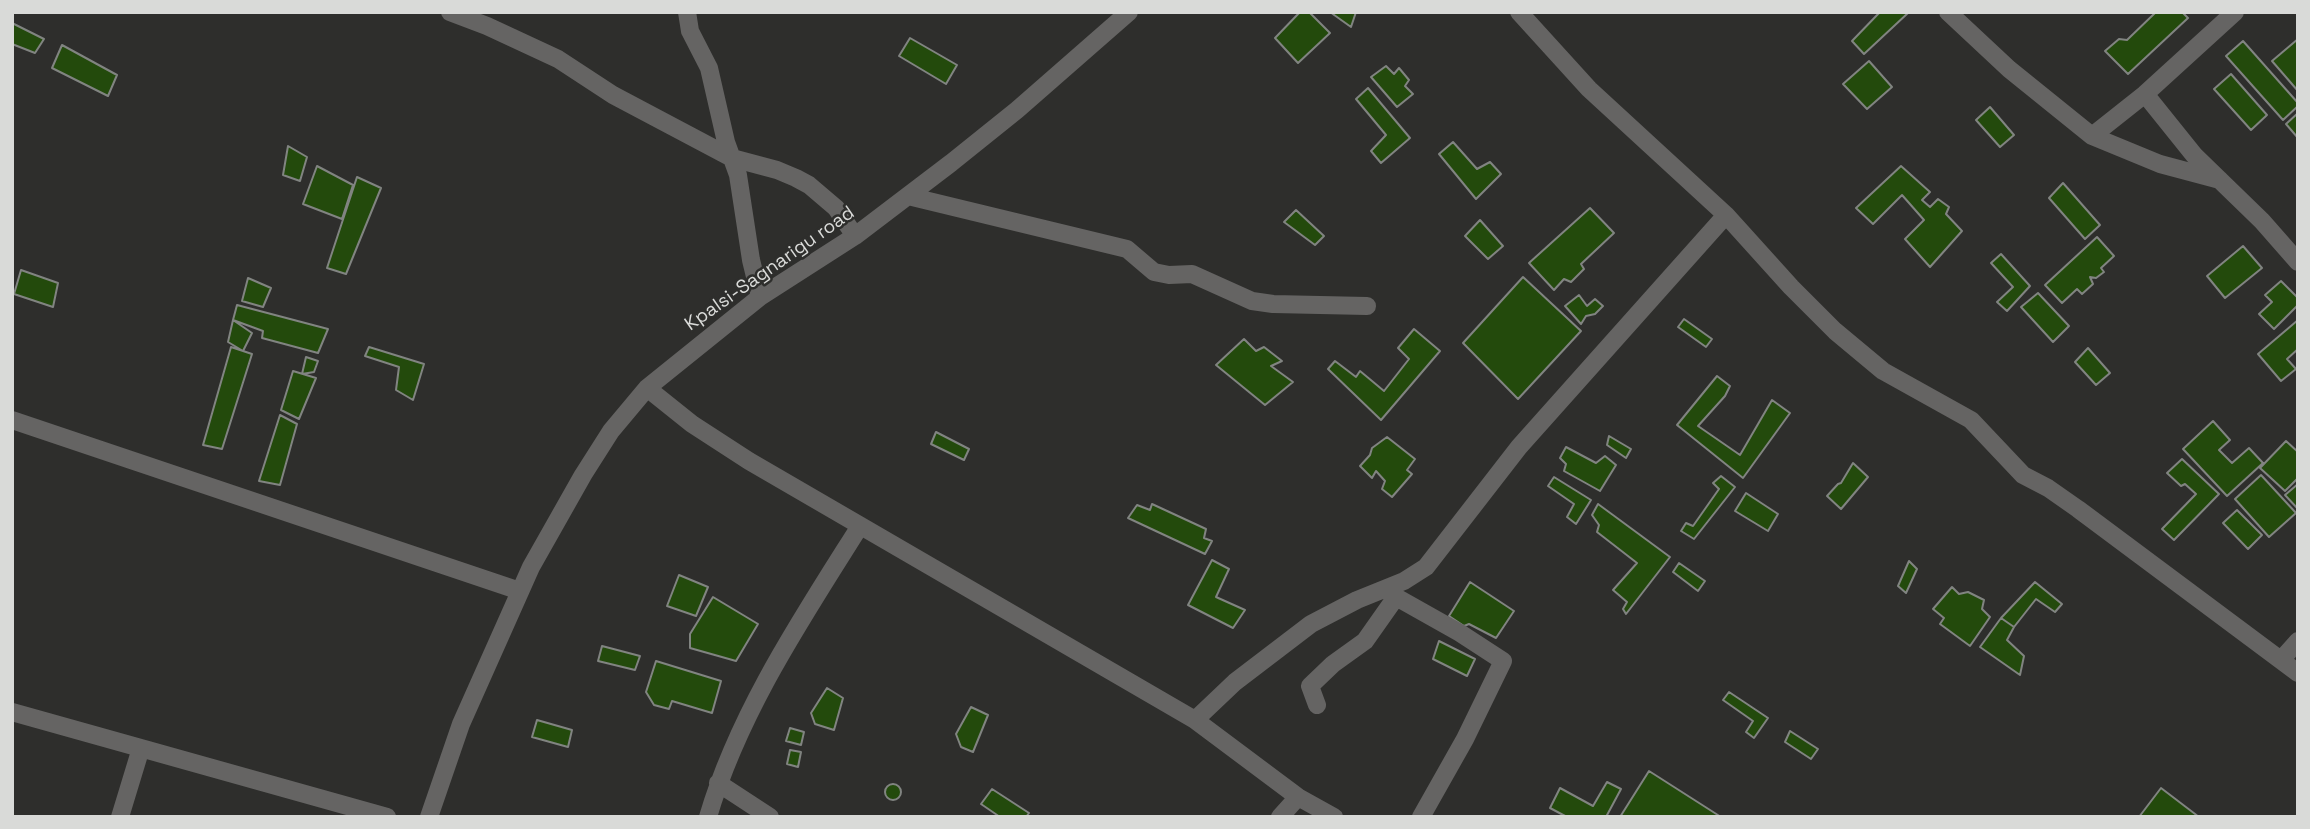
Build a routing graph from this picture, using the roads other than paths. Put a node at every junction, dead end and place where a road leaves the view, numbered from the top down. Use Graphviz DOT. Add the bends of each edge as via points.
graph roads {
  1 [pos="450,12"];
  2 [pos="687,12"];
  3 [pos="1129,12"];
  4 [pos="1519,12"];
  5 [pos="1948,12"];
  6 [pos="2235,12"];
  7 [pos="2145,94"];
  8 [pos="2092,136"];
  9 [pos="732,158"];
  10 [pos="2220,180"];
  11 [pos="908,196"];
  12 [pos="1726,215"];
  13 [pos="855,236"];
  14 [pos="2298,262"];
  15 [pos="760,297"];
  16 [pos="1367,306"];
  17 [pos="647,388"];
  18 [pos="12,420"];
  19 [pos="860,526"];
  20 [pos="520,591"];
  21 [pos="2298,641"];
  22 [pos="2281,660"];
  23 [pos="2298,673"];
  24 [pos="1317,705"];
  25 [pos="12,712"];
  26 [pos="1195,720"];
  27 [pos="141,748"];
  28 [pos="718,783"];
  29 [pos="1298,797"];
  30 [pos="120,817"];
  31 [pos="387,817"];
  32 [pos="429,817"];
  33 [pos="708,817"];
  34 [pos="770,817"];
  35 [pos="1280,817"];
  36 [pos="1334,817"];
  37 [pos="1421,817"];
  1 -- 9 [label="street" via="558,59 613,95"];
  2 -- 9 [label="street" via="690,31 709,68"];
  3 -- 11 [label="street, Kpalsi-Sagnarigu road" via="1017,110"];
  4 -- 12 [label="street" via="1589,89"];
  5 -- 8 [label="street"];
  6 -- 7 [label="street"];
  7 -- 8 [label="street"];
  7 -- 10 [label="street"];
  8 -- 10 [label="street" via="2160,164"];
  9 -- 13 [label="street" via="786,173 809,185 836,208"];
  9 -- 15 [label="street"];
  10 -- 14 [label="street"];
  11 -- 13 [label="street, Kpalsi-Sagnarigu road"];
  11 -- 16 [label="street" via="1127,249 1154,272 1192,274 1252,301"];
  12 -- 22 [label="street" via="1808,305 1883,371 1971,420 2024,475 2078,509"];
  12 -- 26 [label="street" via="1519,447 1426,567 1311,624 1235,682"];
  13 -- 15 [label="street, Kpalsi-Sagnarigu road"];
  15 -- 17 [label="street, Kpalsi-Sagnarigu road"];
  17 -- 19 [label="street" via="749,461"];
  17 -- 20 [label="street, Kpalsi-Sagnarigu road" via="611,431 583,475"];
  18 -- 20 [label="street"];
  19 -- 26 [label="street"];
  19 -- 28 [label="street" via="796,629"];
  20 -- 32 [label="street, Kpalsi-Sagnarigu road" via="461,724"];
  21 -- 22 [label="street"];
  22 -- 23 [label="street"];
  24 -- 37 [label="street" via="1310,687 1366,641 1396,597 1503,661"];
  25 -- 27 [label="street"];
  26 -- 29 [label="street"];
  27 -- 30 [label="street"];
  27 -- 31 [label="street"];
  28 -- 33 [label="street"];
  28 -- 34 [label="street"];
  29 -- 35 [label="street"];
  29 -- 36 [label="street"];
}
